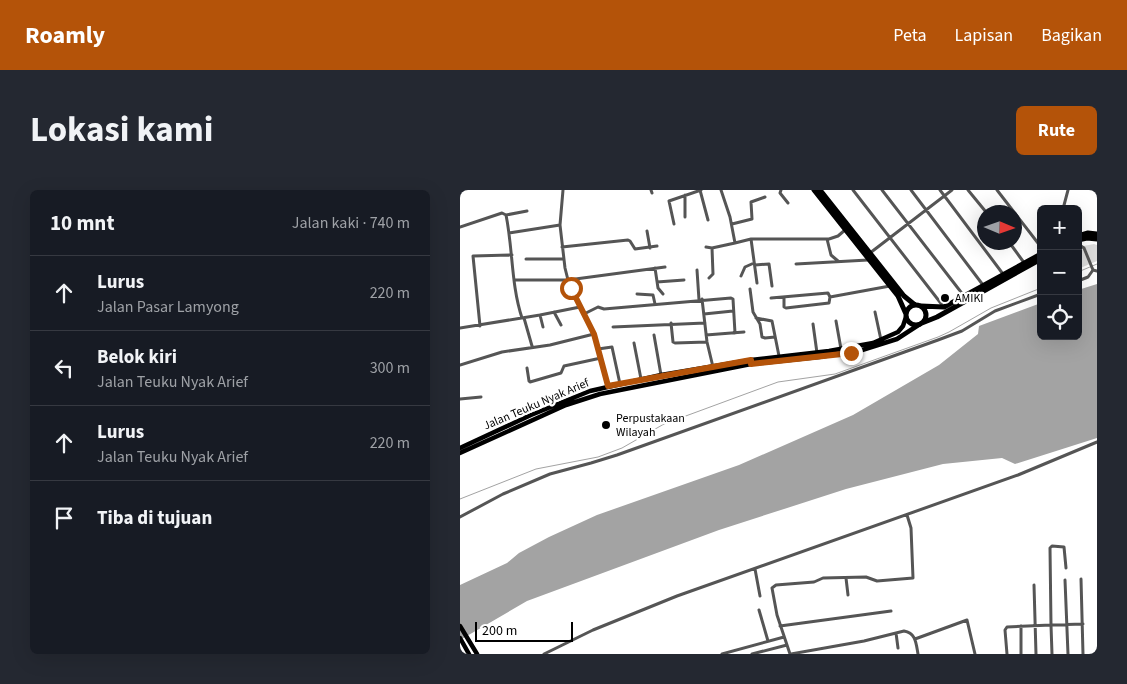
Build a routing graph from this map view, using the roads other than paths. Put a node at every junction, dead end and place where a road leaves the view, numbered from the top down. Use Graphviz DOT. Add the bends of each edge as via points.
graph roads {
  1 [pos="564,190"];
  2 [pos="701,190"];
  3 [pos="721,190"];
  4 [pos="780,190"];
  5 [pos="814,190"];
  6 [pos="820,190"];
  7 [pos="854,190"];
  8 [pos="882,190"];
  9 [pos="911,190"];
  10 [pos="940,190"];
  11 [pos="952,190"];
  12 [pos="968,190"];
  13 [pos="997,190"];
  14 [pos="1068,190"];
  15 [pos="685,195"];
  16 [pos="944,196"];
  17 [pos="765,197"];
  18 [pos="788,203"];
  19 [pos="980,205"];
  20 [pos="1064,205"];
  21 [pos="926,210"];
  22 [pos="527,211"];
  23 [pos="506,215"];
  24 [pos="685,216"];
  25 [pos="708,220"];
  26 [pos="909,223"];
  27 [pos="674,224"];
  28 [pos="732,224"];
  29 [pos="560,225"];
  30 [pos="460,227"];
  31 [pos="845,230"];
  32 [pos="647,231"];
  33 [pos="509,233"];
  34 [pos="1097,234"];
  35 [pos="1082,235"];
  36 [pos="891,238"];
  37 [pos="751,239"];
  38 [pos="827,239"];
  39 [pos="1082,239"];
  40 [pos="1097,239"];
  41 [pos="1037,242"];
  42 [pos="735,243"];
  43 [pos="658,246"];
  44 [pos="562,247"];
  45 [pos="706,247"];
  46 [pos="1082,247"];
  47 [pos="650,248"];
  48 [pos="712,248"];
  49 [pos="1015,250"];
  50 [pos="870,254"];
  51 [pos="512,255"];
  52 [pos="1037,257"];
  53 [pos="526,259"];
  54 [pos="563,259"];
  55 [pos="868,260"];
  56 [pos="1037,260"];
  57 [pos="838,261"];
  58 [pos="754,264"];
  59 [pos="796,264"];
  60 [pos="1025,265"];
  61 [pos="665,267"];
  62 [pos="655,268"];
  63 [pos="697,270"];
  64 [pos="1094,270"];
  65 [pos="1004,275"];
  66 [pos="741,276"];
  67 [pos="709,278"];
  68 [pos="1082,279"];
  69 [pos="515,280"];
  70 [pos="568,280"];
  71 [pos="684,280"];
  72 [pos="657,282"];
  73 [pos="757,283"];
  74 [pos="772,286"];
  75 [pos="890,286"];
  76 [pos="984,286"];
  77 [pos="750,289"];
  78 [pos="637,294"];
  79 [pos="663,294"];
  80 [pos="1038,295"];
  81 [pos="964,296"];
  82 [pos="784,297"];
  83 [pos="830,297"];
  84 [pos="771,298"];
  85 [pos="700,300"];
  86 [pos="655,304"];
  87 [pos="915,305"];
  88 [pos="580,306"];
  89 [pos="921,306"];
  90 [pos="944,307"];
  91 [pos="733,311"];
  92 [pos="554,312"];
  93 [pos="875,312"];
  94 [pos="584,314"];
  95 [pos="704,314"];
  96 [pos="540,315"];
  97 [pos="906,316"];
  98 [pos="523,318"];
  99 [pos="756,318"];
  100 [pos="836,321"];
  101 [pos="672,323"];
  102 [pos="705,323"];
  103 [pos="921,323"];
  104 [pos="813,324"];
  105 [pos="480,326"];
  106 [pos="561,326"];
  107 [pos="543,327"];
  108 [pos="613,327"];
  109 [pos="460,328"];
  110 [pos="744,332"];
  111 [pos="735,333"];
  112 [pos="594,334"];
  113 [pos="706,334"];
  114 [pos="654,335"];
  115 [pos="775,337"];
  116 [pos="881,340"];
  117 [pos="707,342"];
  118 [pos="634,343"];
  119 [pos="532,346"];
  120 [pos="598,348"];
  121 [pos="841,349"];
  122 [pos="817,353"];
  123 [pos="779,356"];
  124 [pos="601,358"];
  125 [pos="751,362"];
  126 [pos="460,365"];
  127 [pos="713,367"];
  128 [pos="527,368"];
  129 [pos="662,375"];
  130 [pos="641,380"];
  131 [pos="620,384"];
  132 [pos="608,386"];
  133 [pos="481,398"];
  134 [pos="460,399"];
  135 [pos="501,432"];
  136 [pos="1097,442"];
  137 [pos="460,448"];
  138 [pos="460,452"];
  139 [pos="460,517"];
  140 [pos="908,517"];
  141 [pos="1066,568"];
  142 [pos="755,569"];
  143 [pos="846,578"];
  144 [pos="1081,579"];
  145 [pos="1066,580"];
  146 [pos="1034,585"];
  147 [pos="848,595"];
  148 [pos="760,596"];
  149 [pos="759,610"];
  150 [pos="892,611"];
  151 [pos="1083,624"];
  152 [pos="1051,625"];
  153 [pos="1067,625"];
  154 [pos="460,626"];
  155 [pos="780,626"];
  156 [pos="1021,626"];
  157 [pos="1036,626"];
  158 [pos="896,633"];
  159 [pos="784,637"];
  160 [pos="460,638"];
  161 [pos="915,639"];
  162 [pos="768,641"];
  163 [pos="787,645"];
  164 [pos="555,648"];
  165 [pos="898,648"];
  166 [pos="469,654"];
  167 [pos="477,654"];
  168 [pos="544,654"];
  169 [pos="557,654"];
  170 [pos="722,654"];
  171 [pos="752,654"];
  172 [pos="790,654"];
  173 [pos="918,654"];
  174 [pos="975,654"];
  175 [pos="1007,654"];
  176 [pos="1021,654"];
  177 [pos="1036,654"];
  178 [pos="1052,654"];
  179 [pos="1068,654"];
  180 [pos="1083,654"];
  1 -- 29 [label="street"];
  2 -- 15 [label="street"];
  2 -- 25 [label="street"];
  3 -- 28 [label="street"];
  4 -- 18 [label="street"];
  5 -- 31 [label="highway"];
  6 -- 50 [label="highway"];
  7 -- 36 [label="street"];
  8 -- 26 [label="street"];
  9 -- 21 [label="street"];
  10 -- 16 [label="street"];
  11 -- 16 [label="street"];
  12 -- 19 [label="street"];
  13 -- 41 [label="street"];
  14 -- 20 [label="street"];
  15 -- 24 [label="street"];
  15 -- 27 [label="street" via="669,201"];
  16 -- 21 [label="street"];
  16 -- 65 [label="street"];
  17 -- 28 [label="street" via="751,202 752,220"];
  21 -- 26 [label="street"];
  21 -- 76 [label="street"];
  22 -- 23 [label="street"];
  23 -- 30 [label="street" via="502,213"];
  23 -- 33 [label="street"];
  26 -- 36 [label="street"];
  26 -- 81 [label="street"];
  28 -- 42 [label="street"];
  29 -- 33 [label="street"];
  29 -- 44 [label="street"];
  31 -- 38 [label="street"];
  31 -- 55 [label="highway"];
  32 -- 47 [label="street"];
  33 -- 51 [label="street"];
  34 -- 35 [label="highway"];
  36 -- 50 [label="street"];
  36 -- 90 [label="street"];
  37 -- 38 [label="street"];
  37 -- 42 [label="street"];
  37 -- 58 [label="street"];
  38 -- 57 [label="street" via="831,255"];
  39 -- 40 [label="highway"];
  42 -- 48 [label="street"];
  43 -- 47 [label="street"];
  44 -- 47 [label="street" via="629,240 634,250"];
  44 -- 54 [label="street"];
  45 -- 48 [label="street"];
  46 -- 64 [label="street"];
  48 -- 67 [label="street" via="713,274"];
  49 -- 60 [label="street"];
  50 -- 87 [label="highway"];
  51 -- 69 [label="street"];
  51 -- 105 [label="street" via="473,256"];
  52 -- 60 [label="highway"];
  53 -- 54 [label="street"];
  54 -- 70 [label="street"];
  55 -- 57 [label="street"];
  55 -- 75 [label="highway"];
  56 -- 60 [label="highway"];
  57 -- 59 [label="street"];
  58 -- 66 [label="street" via="745,267"];
  58 -- 73 [label="street"];
  58 -- 74 [label="street" via="769,264"];
  60 -- 65 [label="highway"];
  60 -- 103 [label="highway" via="937,317"];
  61 -- 62 [label="street"];
  62 -- 70 [label="street"];
  62 -- 72 [label="street"];
  63 -- 85 [label="street"];
  64 -- 68 [label="street"];
  65 -- 76 [label="highway"];
  69 -- 70 [label="street"];
  69 -- 98 [label="street"];
  70 -- 88 [label="street"];
  71 -- 72 [label="street"];
  72 -- 79 [label="street" via="658,290"];
  75 -- 83 [label="street"];
  75 -- 97 [label="highway"];
  76 -- 81 [label="highway"];
  77 -- 99 [label="street"];
  78 -- 86 [label="street" via="653,295"];
  80 -- 139 [label="street" via="995,311 962,331 938,340 608,458 544,476"];
  81 -- 90 [label="highway"];
  82 -- 83 [label="street" via="828,293"];
  82 -- 83 [label="street" via="786,308 829,304"];
  82 -- 84 [label="street"];
  85 -- 86 [label="street"];
  85 -- 91 [label="street" via="731,298"];
  85 -- 95 [label="street"];
  86 -- 94 [label="street" via="598,307"];
  87 -- 89 [label="highway"];
  87 -- 97 [label="highway" via="908,309"];
  88 -- 92 [label="street"];
  88 -- 94 [label="street"];
  89 -- 90 [label="highway"];
  89 -- 103 [label="highway" via="926,316"];
  91 -- 95 [label="street"];
  91 -- 111 [label="street"];
  92 -- 96 [label="street"];
  92 -- 106 [label="street"];
  93 -- 116 [label="street"];
  94 -- 112 [label="street"];
  95 -- 102 [label="street"];
  96 -- 98 [label="street"];
  96 -- 107 [label="street"];
  97 -- 103 [label="highway" via="911,324"];
  97 -- 116 [label="main road, Jalan Teuku Nyak Arief" via="898,332"];
  98 -- 105 [label="street"];
  98 -- 119 [label="street"];
  99 -- 115 [label="street" via="771,320"];
  99 -- 115 [label="street" via="763,338"];
  100 -- 121 [label="street"];
  101 -- 102 [label="street"];
  101 -- 108 [label="street"];
  101 -- 117 [label="street" via="674,343"];
  102 -- 113 [label="street"];
  103 -- 125 [label="main road, Jalan Teuku Nyak Arief" via="897,339 871,348 838,355"];
  104 -- 122 [label="street"];
  105 -- 109 [label="street"];
  110 -- 111 [label="street"];
  111 -- 113 [label="street"];
  112 -- 119 [label="street"];
  112 -- 120 [label="street"];
  113 -- 117 [label="street"];
  114 -- 129 [label="street"];
  115 -- 123 [label="street"];
  116 -- 121 [label="main road, Jalan Teuku Nyak Arief"];
  117 -- 127 [label="street"];
  118 -- 130 [label="street"];
  119 -- 126 [label="street"];
  120 -- 124 [label="street"];
  120 -- 131 [label="street" via="612,347"];
  121 -- 122 [label="main road, Jalan Teuku Nyak Arief"];
  122 -- 123 [label="main road, Jalan Teuku Nyak Arief"];
  123 -- 125 [label="main road, Jalan Teuku Nyak Arief"];
  124 -- 128 [label="street" via="564,366 561,373 530,382"];
  124 -- 132 [label="street"];
  125 -- 127 [label="main road, Jalan Teuku Nyak Arief"];
  125 -- 135 [label="main road, Jalan Teuku Nyak Arief" via="591,396"];
  127 -- 129 [label="main road, Jalan Teuku Nyak Arief"];
  129 -- 130 [label="main road, Jalan Teuku Nyak Arief"];
  130 -- 131 [label="main road, Jalan Teuku Nyak Arief"];
  131 -- 132 [label="main road, Jalan Teuku Nyak Arief"];
  132 -- 135 [label="main road, Jalan Teuku Nyak Arief" via="564,401"];
  133 -- 134 [label="street"];
  135 -- 137 [label="main road, Jalan Teuku Nyak Arief"];
  135 -- 138 [label="main road, Jalan Teuku Nyak Arief"];
  136 -- 140 [label="street"];
  140 -- 142 [label="street"];
  140 -- 143 [label="street" via="913,578 876,581 866,577"];
  141 -- 152 [label="street" via="1064,547 1052,546"];
  142 -- 148 [label="street"];
  142 -- 164 [label="street" via="659,603"];
  143 -- 147 [label="street"];
  143 -- 155 [label="street" via="823,578 814,582 773,586 771,590"];
  144 -- 151 [label="street"];
  145 -- 153 [label="street"];
  146 -- 157 [label="street"];
  149 -- 162 [label="street"];
  150 -- 155 [label="street"];
  151 -- 153 [label="street"];
  151 -- 180 [label="street"];
  152 -- 153 [label="street"];
  152 -- 157 [label="street"];
  152 -- 178 [label="street"];
  153 -- 179 [label="street"];
  154 -- 167 [label="main road"];
  155 -- 159 [label="street"];
  156 -- 157 [label="street"];
  156 -- 175 [label="street" via="1005,629"];
  156 -- 176 [label="street"];
  157 -- 177 [label="street"];
  158 -- 161 [label="street" via="907,632"];
  158 -- 165 [label="street"];
  158 -- 172 [label="street"];
  159 -- 162 [label="street"];
  159 -- 163 [label="street"];
  160 -- 166 [label="main road"];
  161 -- 173 [label="street"];
  161 -- 174 [label="street" via="967,620"];
  162 -- 170 [label="street"];
  163 -- 171 [label="street"];
  163 -- 172 [label="street"];
  164 -- 168 [label="street"];
  164 -- 169 [label="street"];
}
